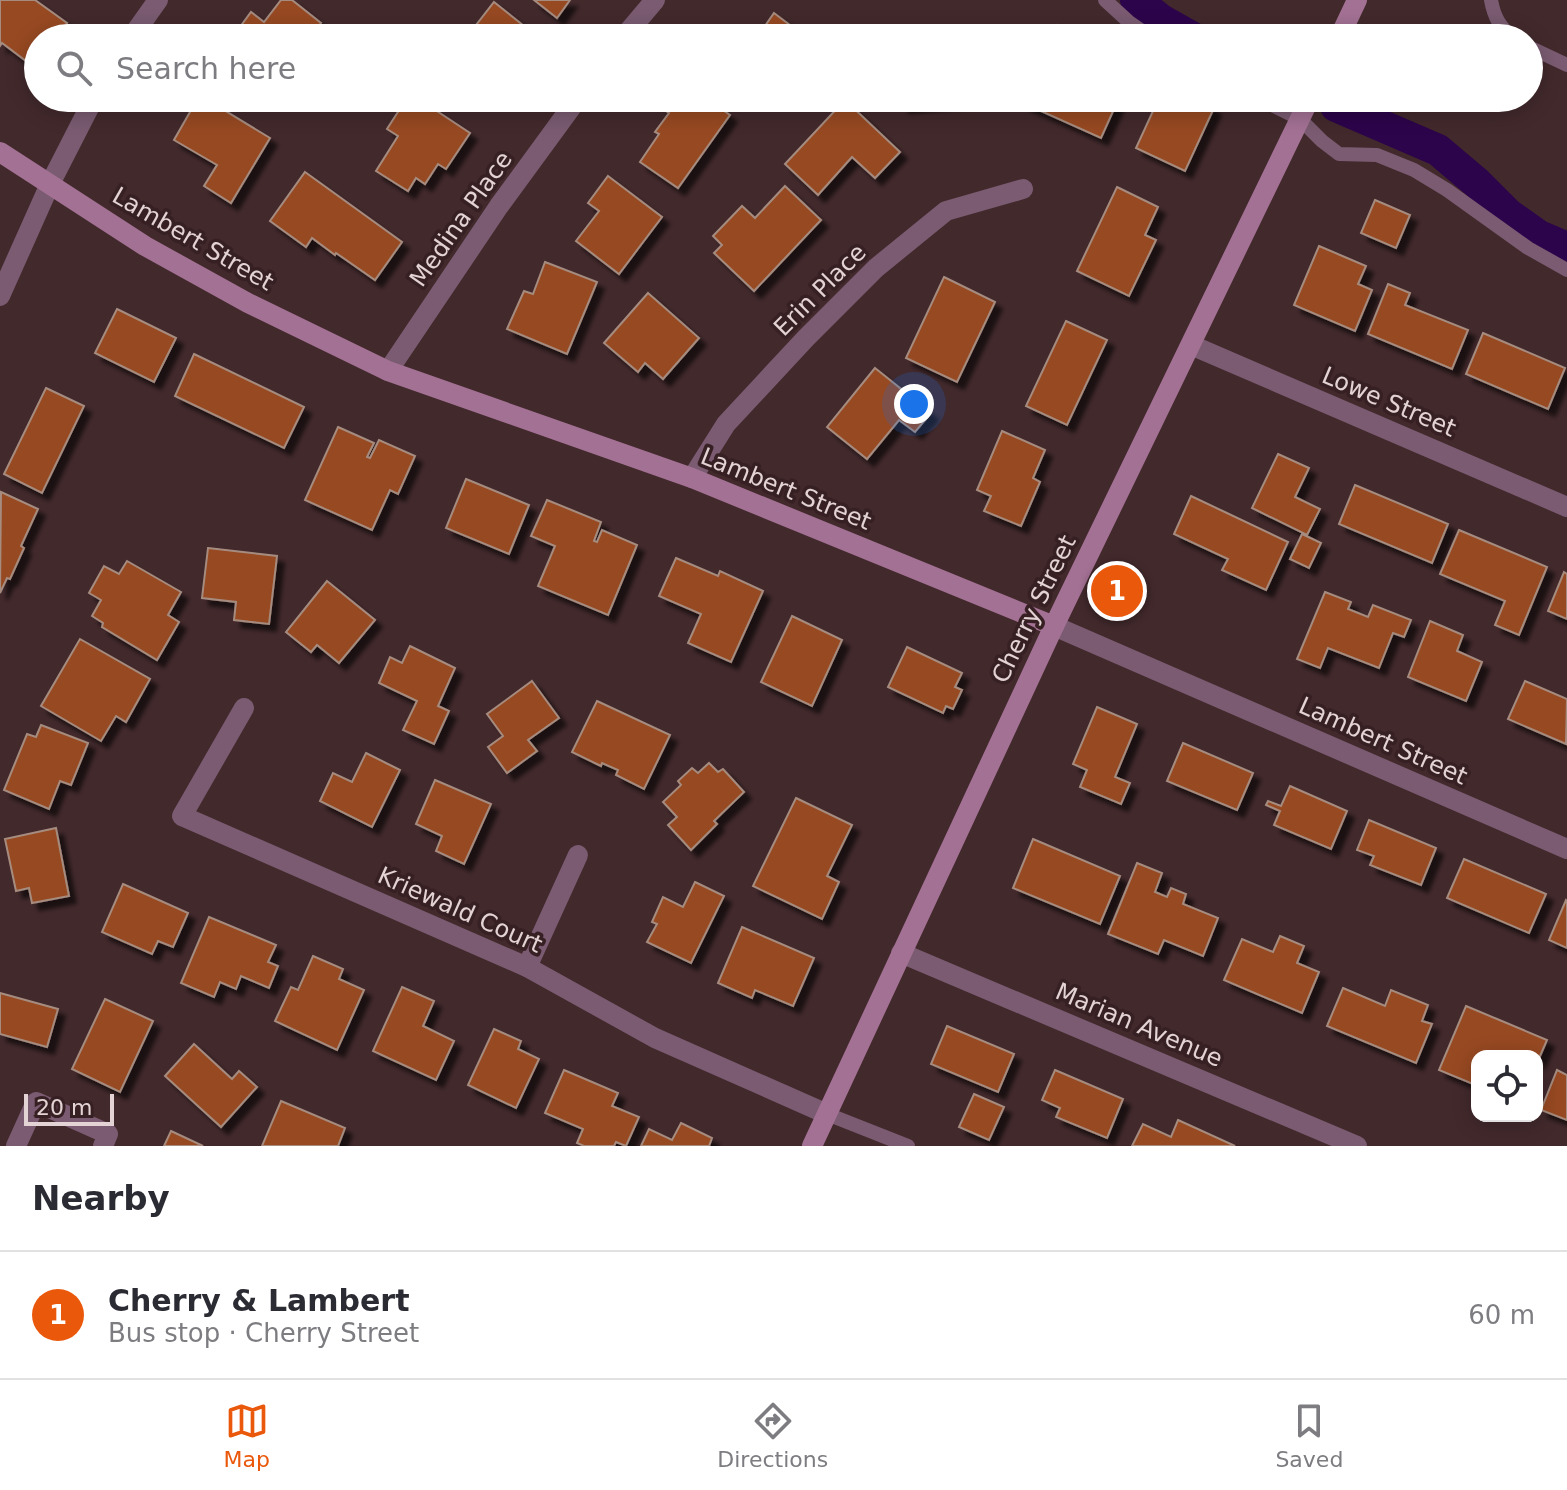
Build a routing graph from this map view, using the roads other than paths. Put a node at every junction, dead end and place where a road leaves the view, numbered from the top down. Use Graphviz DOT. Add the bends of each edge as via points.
graph roads {
  1 [pos="158,0"];
  2 [pos="655,0"];
  3 [pos="1105,0"];
  4 [pos="1357,0"];
  5 [pos="1491,0"];
  6 [pos="141,24"];
  7 [pos="635,24"];
  8 [pos="1132,24"];
  9 [pos="1346,24"];
  10 [pos="1499,24"];
  11 [pos="1543,54"];
  12 [pos="1567,65"];
  13 [pos="87,112"];
  14 [pos="568,112"];
  15 [pos="1286,112"];
  16 [pos="1303,112"];
  17 [pos="1300,119"];
  18 [pos="0,152"];
  19 [pos="50,184"];
  20 [pos="1023,189"];
  21 [pos="1567,270"];
  22 [pos="0,296"];
  23 [pos="1191,345"];
  24 [pos="388,371"];
  25 [pos="692,478"];
  26 [pos="1567,507"];
  27 [pos="1054,626"];
  28 [pos="244,708"];
  29 [pos="1567,849"];
  30 [pos="578,855"];
  31 [pos="901,953"];
  32 [pos="527,967"];
  33 [pos="827,1114"];
  34 [pos="16,1146"];
  35 [pos="103,1146"];
  36 [pos="812,1146"];
  37 [pos="908,1146"];
  38 [pos="1357,1146"];
  1 -- 6 [label="street"];
  2 -- 7 [label="street"];
  3 -- 8 [label="lane"];
  4 -- 9 [label="main road"];
  5 -- 10 [label="lane"];
  11 -- 12 [label="lane"];
  13 -- 19 [label="street"];
  14 -- 24 [label="street, Medina Place"];
  15 -- 17 [label="lane"];
  16 -- 17 [label="main road, Cherry Street"];
  17 -- 21 [label="lane" via="1339,154 1377,155 1414,170"];
  17 -- 23 [label="main road, Cherry Street"];
  18 -- 19 [label="main road, Lambert Street"];
  19 -- 22 [label="street"];
  19 -- 24 [label="main road, Lambert Street" via="145,246 248,303"];
  20 -- 25 [label="street, Erin Place" via="946,211 876,268 726,424"];
  23 -- 26 [label="street, Lowe Street"];
  23 -- 27 [label="main road, Cherry Street"];
  24 -- 25 [label="main road, Lambert Street"];
  25 -- 27 [label="main road, Lambert Street"];
  27 -- 29 [label="street, Lambert Street"];
  27 -- 31 [label="main road, Cherry Street"];
  28 -- 32 [label="street, Kriewald Court" via="182,816"];
  30 -- 32 [label="street"];
  31 -- 33 [label="main road, Cherry Street"];
  31 -- 38 [label="street, Marian Avenue"];
  32 -- 33 [label="street, Kriewald Court" via="655,1038"];
  33 -- 36 [label="main road, Cherry Street"];
  33 -- 37 [label="lane"];
  34 -- 35 [label="street" via="36,1102 108,1134"];
}
